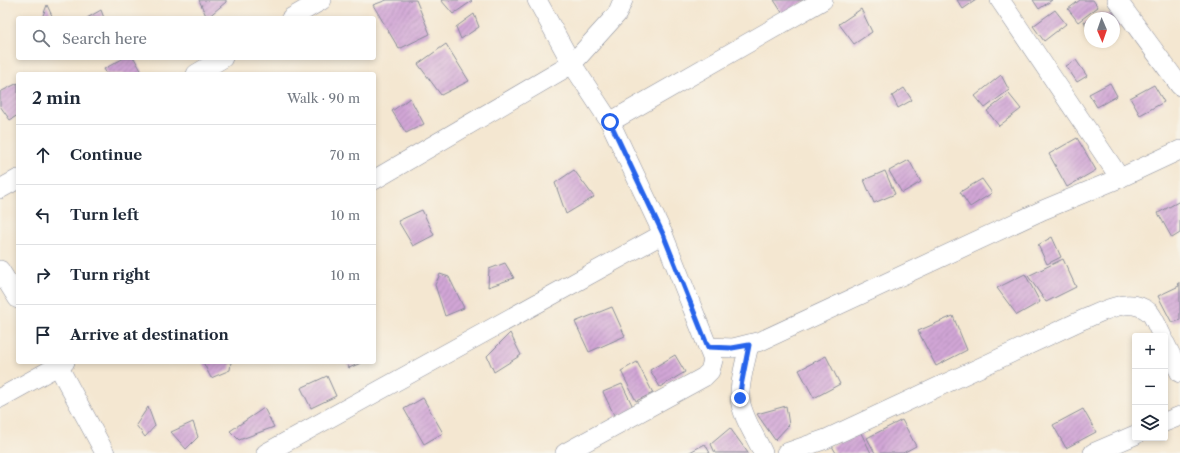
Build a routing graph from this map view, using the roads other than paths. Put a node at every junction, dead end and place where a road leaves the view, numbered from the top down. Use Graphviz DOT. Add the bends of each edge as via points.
graph roads {
  1 [pos="322,0"];
  2 [pos="537,0"];
  3 [pos="623,0"];
  4 [pos="823,0"];
  5 [pos="1000,0"];
  6 [pos="1117,0"];
  7 [pos="294,16"];
  8 [pos="220,60"];
  9 [pos="572,64"];
  10 [pos="199,72"];
  11 [pos="1180,86"];
  12 [pos="610,122"];
  13 [pos="1180,150"];
  14 [pos="1120,178"];
  15 [pos="376,179"];
  16 [pos="16,180"];
  17 [pos="0,190"];
  18 [pos="663,234"];
  19 [pos="0,270"];
  20 [pos="16,296"];
  21 [pos="1160,333"];
  22 [pos="749,345"];
  23 [pos="708,347"];
  24 [pos="1168,349"];
  25 [pos="57,364"];
  26 [pos="59,364"];
  27 [pos="1180,373"];
  28 [pos="0,398"];
  29 [pos="1180,416"];
  30 [pos="1168,421"];
  31 [pos="1132,436"];
  32 [pos="92,445"];
  33 [pos="829,446"];
  34 [pos="105,453"];
  35 [pos="266,453"];
  36 [pos="565,453"];
  37 [pos="763,453"];
  38 [pos="786,453"];
  39 [pos="1093,453"];
  1 -- 7 [label="street"];
  2 -- 9 [label="street"];
  3 -- 9 [label="street" via="617,14"];
  4 -- 12 [label="street"];
  5 -- 14 [label="street"];
  6 -- 11 [label="street"];
  8 -- 10 [label="street"];
  9 -- 12 [label="street"];
  9 -- 15 [label="street"];
  12 -- 18 [label="street"];
  13 -- 14 [label="street"];
  14 -- 22 [label="street" via="1043,210"];
  16 -- 17 [label="street"];
  18 -- 23 [label="street"];
  18 -- 35 [label="street"];
  19 -- 20 [label="street"];
  21 -- 33 [label="street" via="1150,312 1133,304 1114,306"];
  22 -- 23 [label="street" via="732,348"];
  22 -- 37 [label="street" via="740,398"];
  23 -- 36 [label="street" via="713,360 710,372 704,377"];
  24 -- 27 [label="street"];
  25 -- 28 [label="street"];
  26 -- 32 [label="street"];
  29 -- 30 [label="street"];
  31 -- 39 [label="street"];
  32 -- 34 [label="street"];
  33 -- 38 [label="street"];
}
